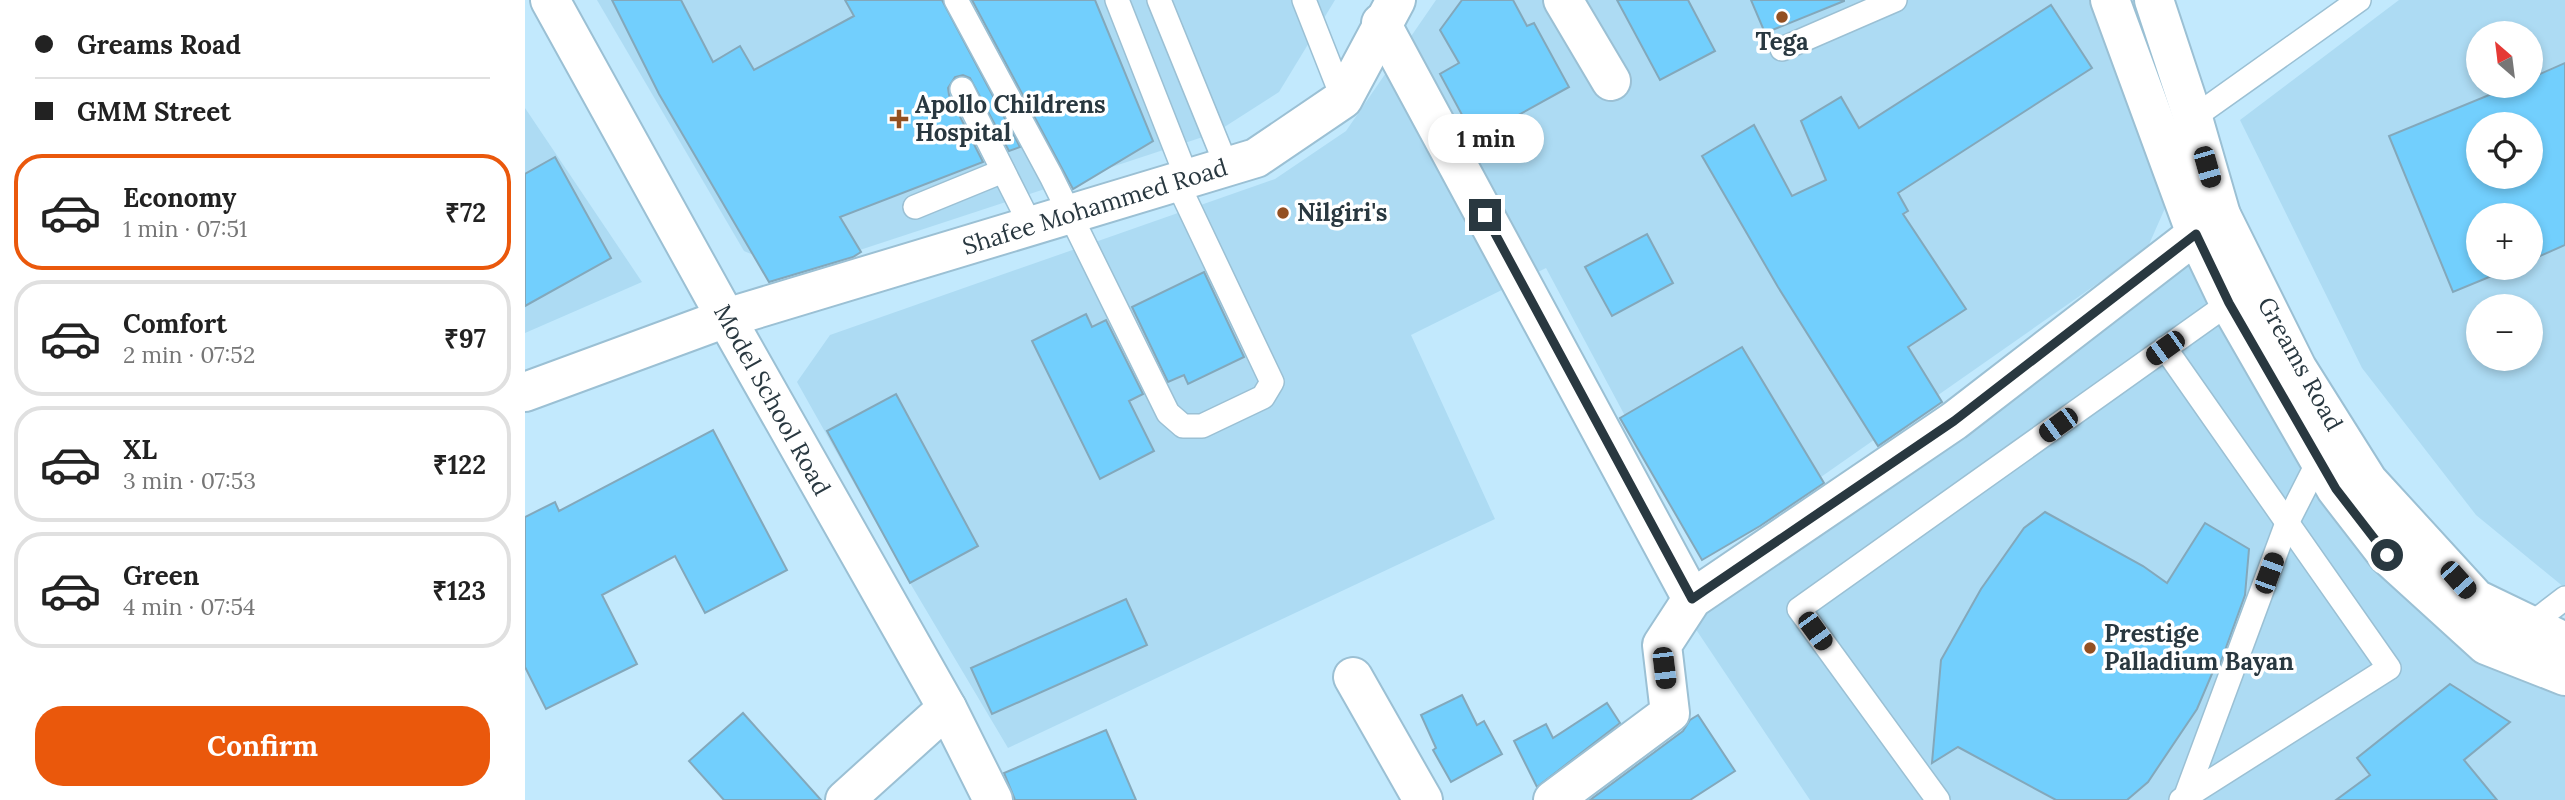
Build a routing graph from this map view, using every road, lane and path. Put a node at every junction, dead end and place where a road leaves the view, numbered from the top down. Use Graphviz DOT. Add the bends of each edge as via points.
graph roads {
  1 [pos="550,0"];
  2 [pos="956,0"];
  3 [pos="1117,0"];
  4 [pos="1159,0"];
  5 [pos="1304,0"];
  6 [pos="1563,0"];
  7 [pos="1895,0"];
  8 [pos="2110,0"];
  9 [pos="2154,0"];
  10 [pos="2359,0"];
  11 [pos="1389,12"];
  12 [pos="1782,49"];
  13 [pos="1611,81"];
  14 [pos="962,89"];
  15 [pos="1343,99"];
  16 [pos="2193,118"];
  17 [pos="1227,167"];
  18 [pos="1003,171"];
  19 [pos="1182,180"];
  20 [pos="915,207"];
  21 [pos="1070,214"];
  22 [pos="2209,225"];
  23 [pos="1031,226"];
  24 [pos="2229,303"];
  25 [pos="726,318"];
  26 [pos="2165,348"];
  27 [pos="525,392"];
  28 [pos="2319,460"];
  29 [pos="2287,523"];
  30 [pos="2565,598"];
  31 [pos="1692,599"];
  32 [pos="2531,625"];
  33 [pos="2565,642"];
  34 [pos="2565,676"];
  35 [pos="1353,677"];
  36 [pos="947,708"];
  37 [pos="2183,799"];
  38 [pos="845,800"];
  39 [pos="993,800"];
  40 [pos="1423,800"];
  41 [pos="1553,800"];
  42 [pos="1938,800"];
  1 -- 25 [label="street, Model School Road"];
  2 -- 21 [label="lane"];
  3 -- 19 [label="lane"];
  4 -- 17 [label="lane"];
  5 -- 15 [label="lane"];
  6 -- 13 [label="street"];
  7 -- 12 [label="lane"];
  8 -- 22 [label="street, Greams Road"];
  9 -- 16 [label="street, Greams Road"];
  10 -- 16 [label="lane"];
  11 -- 15 [label="street, Shafee Mohammed Road"];
  11 -- 31 [label="street"];
  14 -- 18 [label="lane"];
  15 -- 17 [label="street, Shafee Mohammed Road" via="1256,158"];
  16 -- 22 [label="street, Greams Road"];
  17 -- 19 [label="street, Shafee Mohammed Road"];
  18 -- 20 [label="lane"];
  18 -- 23 [label="lane"];
  19 -- 21 [label="street, Shafee Mohammed Road"];
  19 -- 21 [label="lane" via="1272,382 1263,397 1202,426 1183,426 1168,413"];
  21 -- 23 [label="street, Shafee Mohammed Road"];
  22 -- 24 [label="street, Greams Road"];
  22 -- 31 [label="street" via="1954,421"];
  22 -- 32 [label="street, Greams Road" via="2368,481 2476,599"];
  23 -- 25 [label="street, Shafee Mohammed Road"];
  24 -- 26 [label="lane"];
  24 -- 28 [label="street, Greams Road"];
  25 -- 27 [label="street, Shafee Mohammed Road"];
  25 -- 36 [label="street, Model School Road"];
  26 -- 29 [label="lane"];
  26 -- 42 [label="lane" via="1799,610"];
  28 -- 29 [label="lane"];
  28 -- 34 [label="street, Greams Road" via="2387,555 2486,645"];
  29 -- 37 [label="lane"];
  29 -- 37 [label="lane" via="2389,668"];
  30 -- 32 [label="lane"];
  31 -- 41 [label="street" via="1662,645 1670,713"];
  32 -- 33 [label="street, Greams Road"];
  35 -- 40 [label="street"];
  36 -- 38 [label="street"];
  36 -- 39 [label="street, Model School Road"];
}
